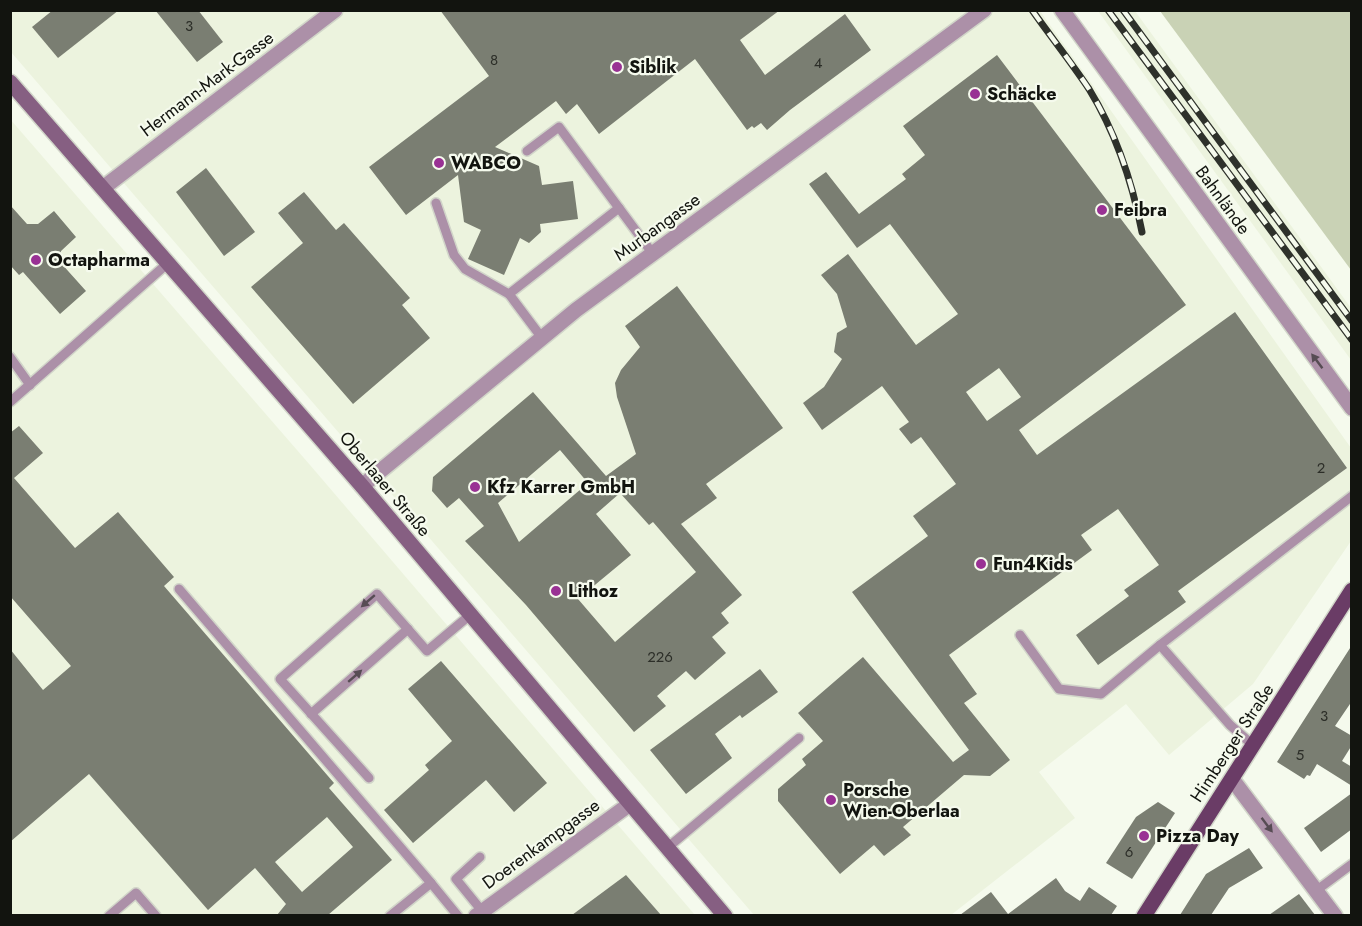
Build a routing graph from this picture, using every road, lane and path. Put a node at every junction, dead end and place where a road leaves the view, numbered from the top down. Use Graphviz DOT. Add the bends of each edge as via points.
graph roads {
  1 [pos="335,10"];
  2 [pos="984,10"];
  3 [pos="1063,12"];
  4 [pos="10,82"];
  5 [pos="527,151"];
  6 [pos="103,188"];
  7 [pos="436,203"];
  8 [pos="619,208"];
  9 [pos="653,254"];
  10 [pos="168,263"];
  11 [pos="509,294"];
  12 [pos="542,338"];
  13 [pos="10,357"];
  14 [pos="30,385"];
  15 [pos="10,402"];
  16 [pos="1352,408"];
  17 [pos="362,486"];
  18 [pos="1352,496"];
  19 [pos="179,589"];
  20 [pos="1352,590"];
  21 [pos="470,615"];
  22 [pos="408,629"];
  23 [pos="1020,635"];
  24 [pos="1160,645"];
  25 [pos="311,714"];
  26 [pos="799,738"];
  27 [pos="1254,746"];
  28 [pos="369,778"];
  29 [pos="1232,779"];
  30 [pos="630,804"];
  31 [pos="668,848"];
  32 [pos="480,857"];
  33 [pos="1352,864"];
  34 [pos="431,883"];
  35 [pos="1317,890"];
  36 [pos="479,913"];
  37 [pos="109,915"];
  38 [pos="156,915"];
  39 [pos="390,915"];
  40 [pos="458,915"];
  41 [pos="725,915"];
  42 [pos="1144,915"];
  43 [pos="1335,915"];
  1 -- 6 [label="street, Hermann-Mark-Gasse"];
  2 -- 9 [label="street, Murbangasse"];
  16 -- 3 [label="street, Bahnlände, one-way"];
  4 -- 6 [label="main road, Oberlaaer Straße"];
  5 -- 8 [label="lane" via="559,127"];
  6 -- 10 [label="main road, Oberlaaer Straße"];
  7 -- 11 [label="lane" via="454,255 465,269"];
  8 -- 9 [label="lane"];
  8 -- 11 [label="lane"];
  9 -- 12 [label="street, Murbangasse"];
  10 -- 14 [label="lane"];
  10 -- 17 [label="main road, Oberlaaer Straße"];
  11 -- 12 [label="lane"];
  12 -- 17 [label="street, Murbangasse"];
  13 -- 14 [label="lane"];
  14 -- 15 [label="lane"];
  17 -- 21 [label="main road, Oberlaaer Straße"];
  18 -- 24 [label="lane"];
  19 -- 34 [label="lane"];
  20 -- 27 [label="main road, Himberger Straße"];
  21 -- 22 [label="lane" via="427,651"];
  21 -- 30 [label="main road, Oberlaaer Straße"];
  25 -- 22 [label="lane, one-way"];
  22 -- 25 [label="lane, one-way" via="377,594 280,679"];
  23 -- 24 [label="lane" via="1059,689 1101,694"];
  24 -- 27 [label="lane"];
  25 -- 28 [label="lane"];
  26 -- 31 [label="lane"];
  27 -- 29 [label="main road, Himberger Straße"];
  29 -- 35 [label="street, one-way"];
  29 -- 42 [label="main road, Himberger Straße"];
  30 -- 31 [label="main road, Oberlaaer Straße"];
  30 -- 36 [label="street, Doerenkampgasse"];
  31 -- 41 [label="main road, Oberlaaer Straße"];
  32 -- 36 [label="lane" via="456,879"];
  33 -- 35 [label="lane"];
  34 -- 39 [label="lane"];
  34 -- 40 [label="lane"];
  35 -- 43 [label="street"];
  37 -- 38 [label="lane" via="136,892"];
}
